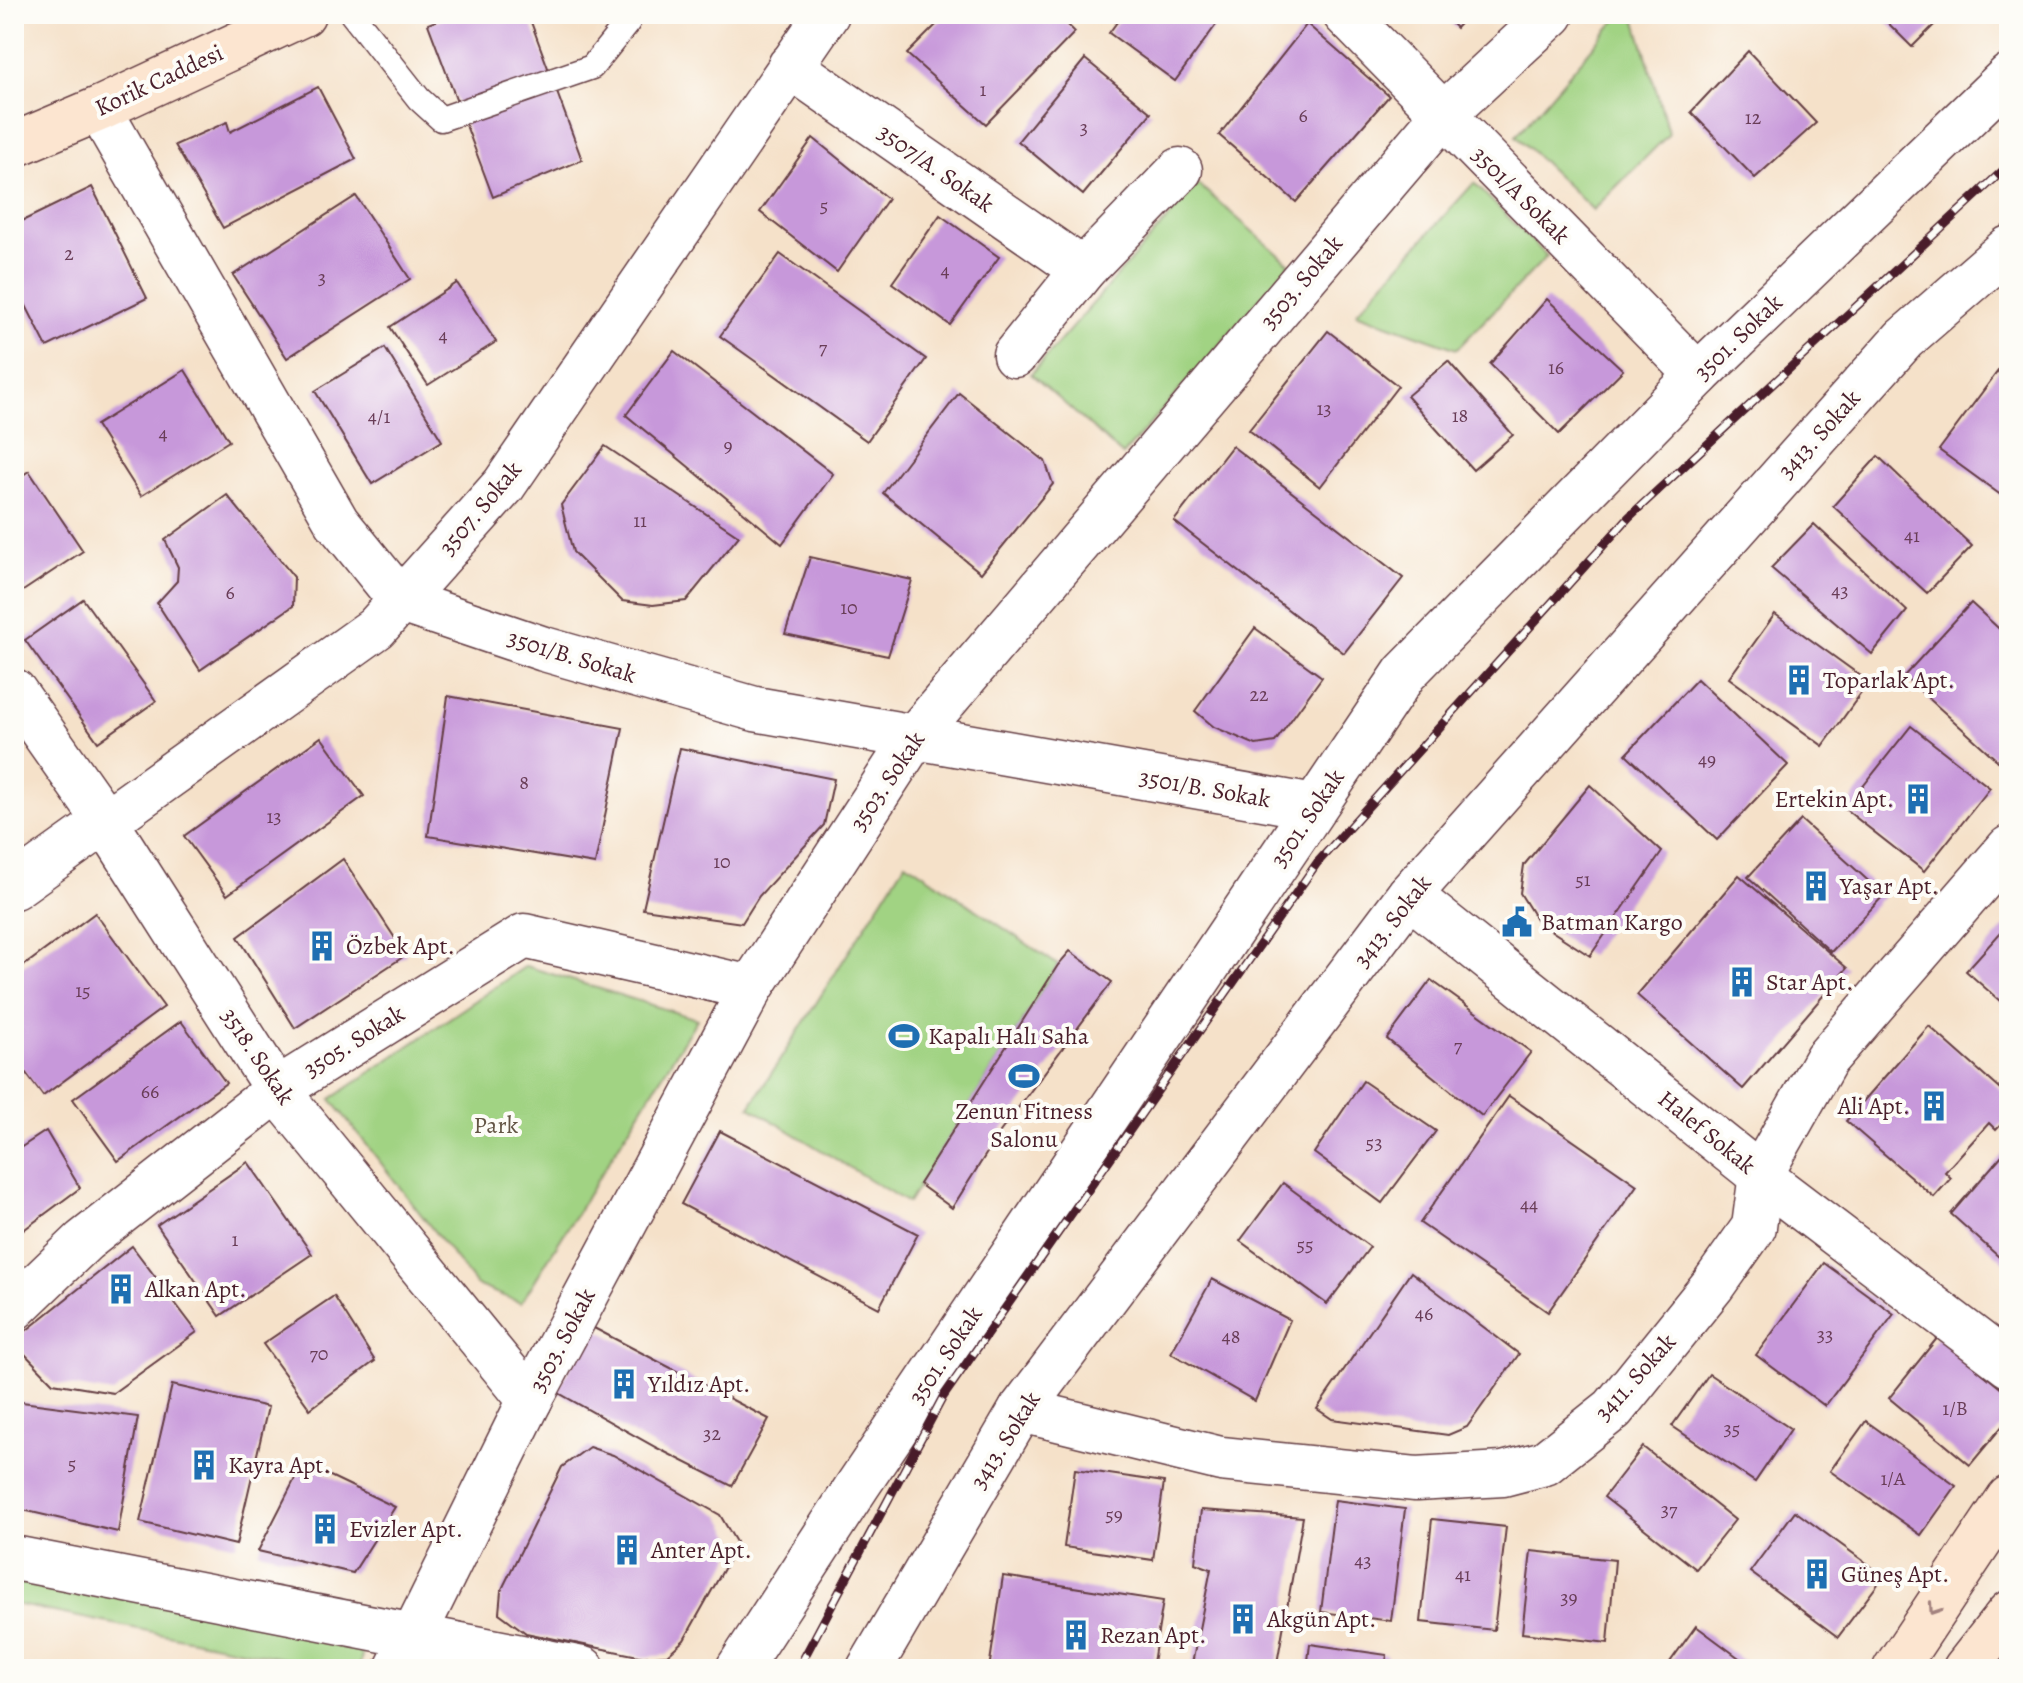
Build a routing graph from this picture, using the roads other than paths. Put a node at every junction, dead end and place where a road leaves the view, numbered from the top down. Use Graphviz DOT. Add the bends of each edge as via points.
graph roads {
  1 [pos="352,14"];
  2 [pos="630,14"];
  3 [pos="827,14"];
  4 [pos="1345,14"];
  5 [pos="1552,14"];
  6 [pos="282,18"];
  7 [pos="790,66"];
  8 [pos="2009,76"];
  9 [pos="99,109"];
  10 [pos="1442,116"];
  11 [pos="14,145"];
  12 [pos="1180,170"];
  13 [pos="2009,248"];
  14 [pos="1083,270"];
  15 [pos="1015,355"];
  16 [pos="1698,375"];
  17 [pos="401,601"];
  18 [pos="14,691"];
  19 [pos="915,736"];
  20 [pos="1314,807"];
  21 [pos="106,822"];
  22 [pos="2009,848"];
  23 [pos="14,887"];
  24 [pos="1409,895"];
  25 [pos="751,988"];
  26 [pos="277,1090"];
  27 [pos="1761,1174"];
  28 [pos="14,1308"];
  29 [pos="2009,1365"];
  30 [pos="530,1400"];
  31 [pos="1021,1410"];
  32 [pos="2009,1498"];
  33 [pos="14,1558"];
  34 [pos="2009,1613"];
  35 [pos="406,1652"];
  36 [pos="583,1669"];
  37 [pos="738,1669"];
  38 [pos="869,1669"];
  39 [pos="1895,1669"];
  40 [pos="1965,1669"];
  1 -- 2 [label="lane" via="441,119 592,67"];
  3 -- 7 [label="street, 3507. Sokak"];
  4 -- 10 [label="street, 3501/A Sokak"];
  5 -- 10 [label="street, 3503. Sokak"];
  6 -- 9 [label="main road, Korik Caddesi"];
  7 -- 14 [label="street, 3507/A. Sokak"];
  7 -- 17 [label="street, 3507. Sokak" via="504,485"];
  8 -- 16 [label="street, 3501. Sokak"];
  9 -- 11 [label="main road, Korik Caddesi"];
  9 -- 17 [label="street" via="337,522"];
  10 -- 16 [label="street, 3501/A Sokak"];
  10 -- 19 [label="street, 3503. Sokak"];
  12 -- 14 [label="street"];
  13 -- 24 [label="street, 3413. Sokak" via="1904,339"];
  14 -- 15 [label="street"];
  16 -- 20 [label="street, 3501. Sokak" via="1405,673"];
  17 -- 19 [label="street, 3501/B. Sokak" via="544,649 755,709"];
  17 -- 21 [label="street, 3507. Sokak" via="376,628"];
  18 -- 21 [label="street, 3518. Sokak"];
  19 -- 20 [label="street, 3501/B. Sokak"];
  19 -- 25 [label="street, 3503. Sokak"];
  20 -- 37 [label="street, 3501. Sokak"];
  21 -- 23 [label="street, 3507. Sokak"];
  21 -- 26 [label="street, 3518. Sokak"];
  22 -- 27 [label="street, 3411. Sokak" via="1826,1059"];
  24 -- 27 [label="street, Halef Sokak"];
  24 -- 31 [label="street, 3413. Sokak"];
  25 -- 26 [label="street, 3505. Sokak" via="524,936"];
  25 -- 30 [label="street, 3503. Sokak"];
  26 -- 28 [label="street, 3505. Sokak" via="84,1241"];
  26 -- 30 [label="street, 3518. Sokak"];
  27 -- 29 [label="street, Halef Sokak"];
  27 -- 31 [label="street, 3411. Sokak" via="1754,1227 1713,1285 1613,1409 1545,1463 1503,1474 1416,1479 1221,1459"];
  30 -- 35 [label="street, 3503. Sokak"];
  31 -- 38 [label="street, 3413. Sokak"];
  32 -- 39 [label="main road, one-way"];
  33 -- 35 [label="street"];
  34 -- 40 [label="main road"];
  35 -- 36 [label="street"];
}
